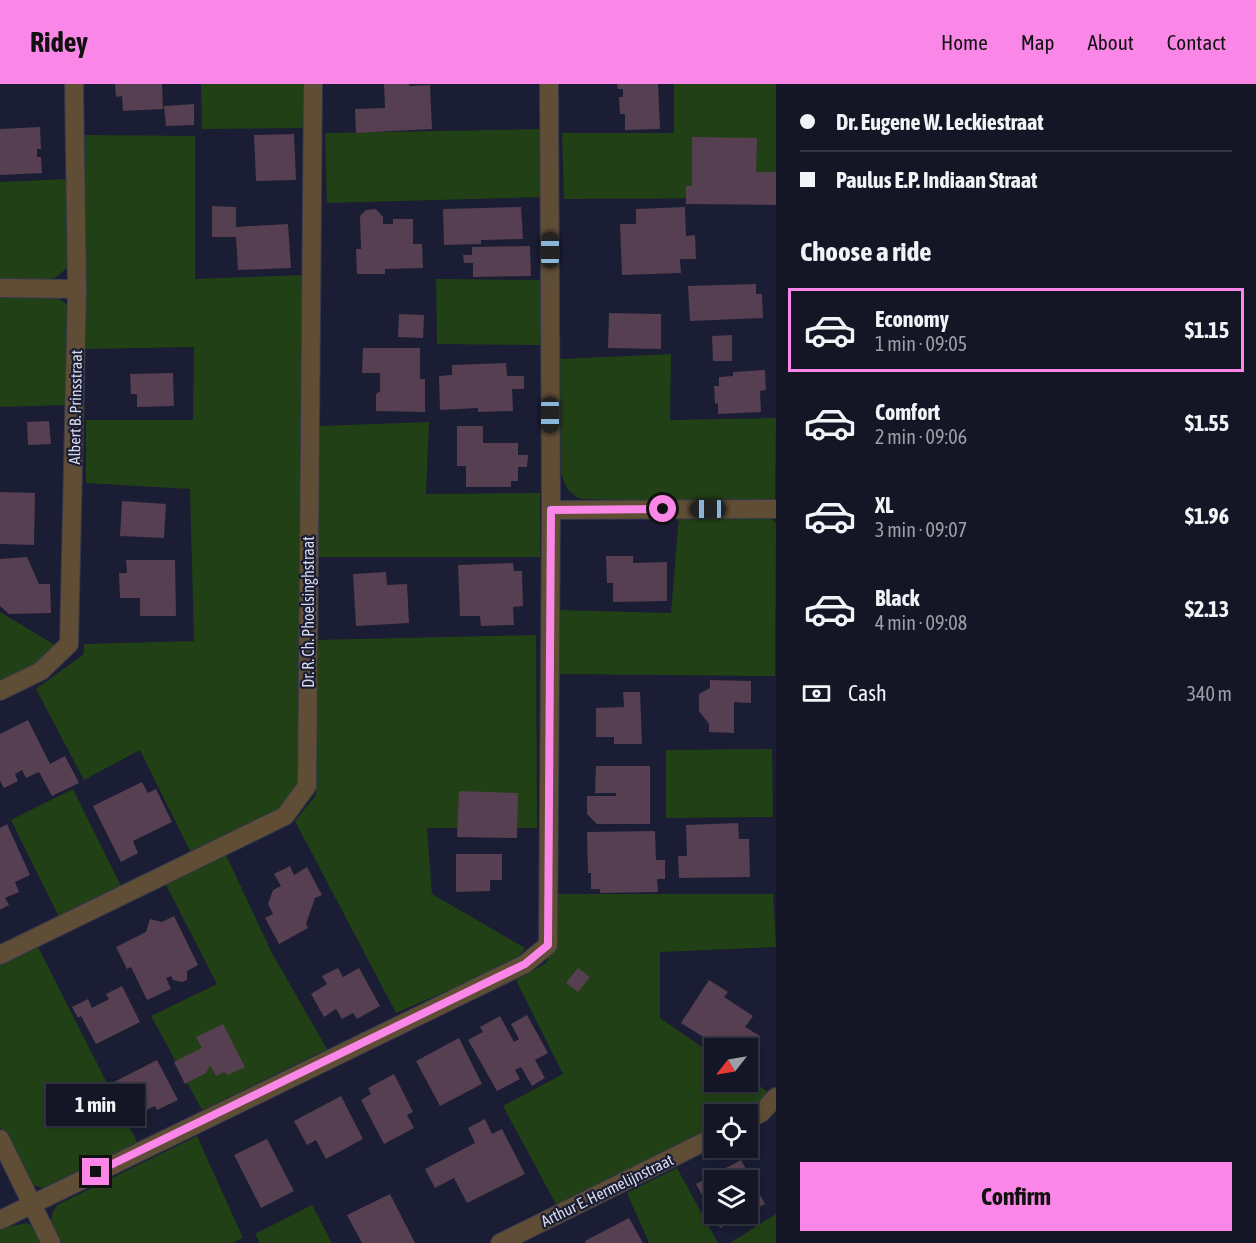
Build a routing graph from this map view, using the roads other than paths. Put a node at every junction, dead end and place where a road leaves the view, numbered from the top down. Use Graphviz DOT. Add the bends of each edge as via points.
graph roads {
  1 [pos="74,84"];
  2 [pos="312,84"];
  3 [pos="549,84"];
  4 [pos="0,288"];
  5 [pos="77,288"];
  6 [pos="776,509"];
  7 [pos="551,510"];
  8 [pos="0,692"];
  9 [pos="0,955"];
  10 [pos="776,1097"];
  11 [pos="758,1114"];
  12 [pos="0,1139"];
  13 [pos="704,1142"];
  14 [pos="32,1204"];
  15 [pos="0,1220"];
  16 [pos="51,1243"];
  17 [pos="500,1243"];
  1 -- 5 [label="street, Albert B. Prinsstraat"];
  2 -- 9 [label="street, Dr. R. Ch. Phoelsinghstraat" via="307,786 285,816"];
  3 -- 7 [label="street"];
  4 -- 5 [label="street"];
  5 -- 8 [label="street, Albert B. Prinsstraat" via="69,644 41,671"];
  6 -- 7 [label="street"];
  7 -- 14 [label="street" via="548,945 525,964"];
  10 -- 11 [label="street"];
  12 -- 14 [label="street"];
  13 -- 17 [label="street, Arthur E. Hermelijnstraat"];
  14 -- 15 [label="street"];
  14 -- 16 [label="street"];
}
